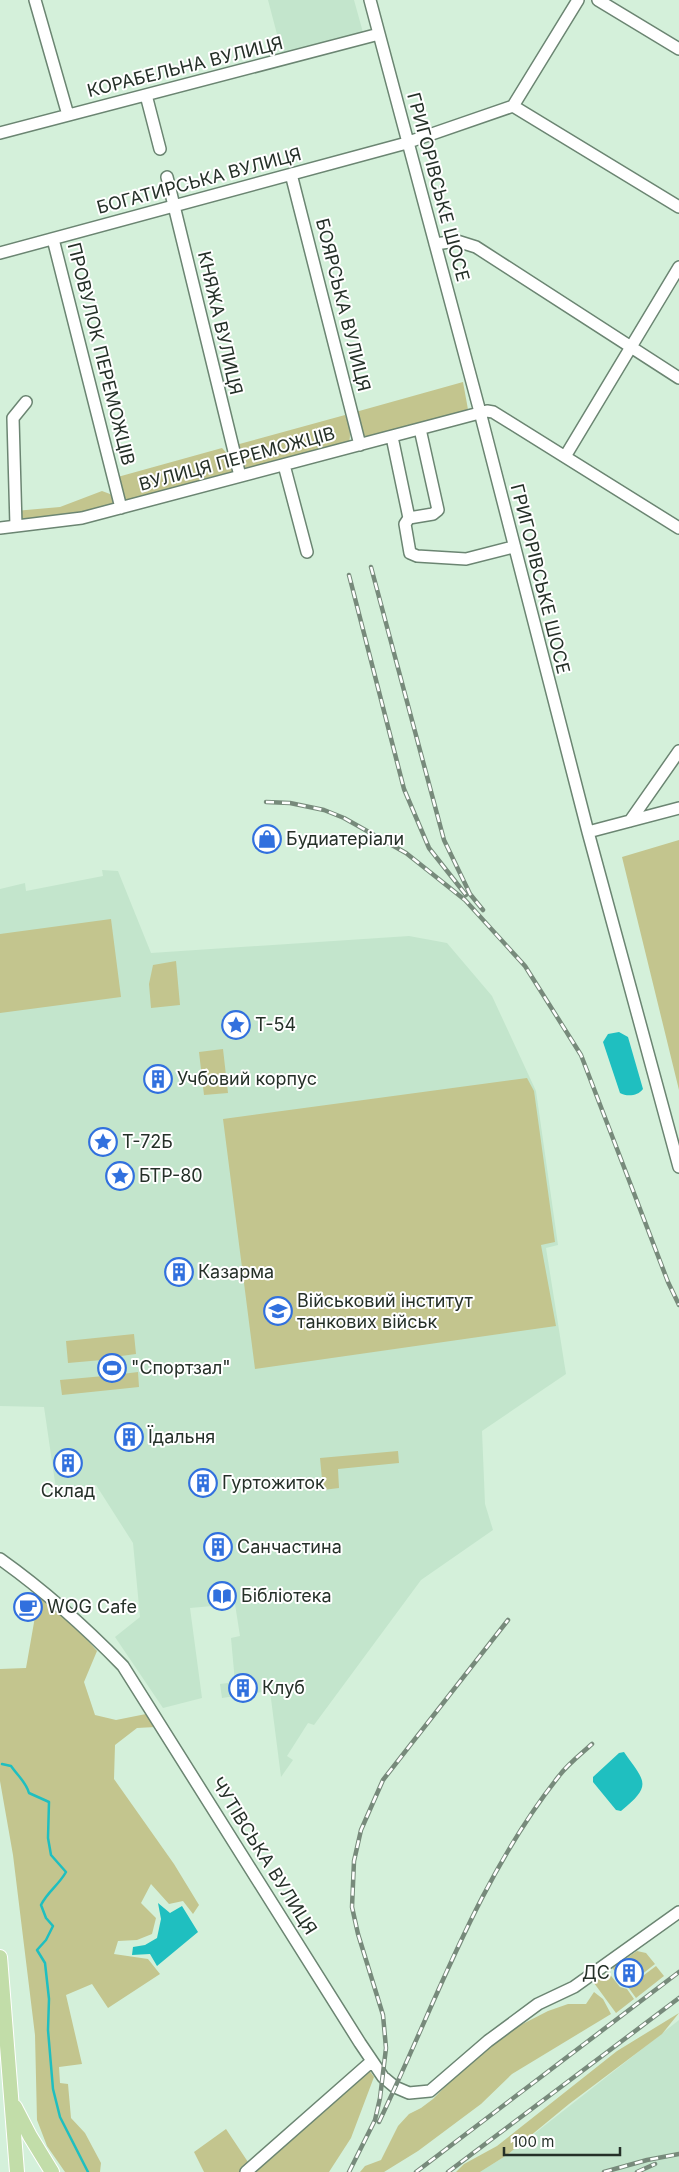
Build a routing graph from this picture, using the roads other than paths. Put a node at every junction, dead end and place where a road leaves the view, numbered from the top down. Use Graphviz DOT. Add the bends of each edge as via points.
graph roads {
  1 [pos="35,0"];
  2 [pos="370,0"];
  3 [pos="578,0"];
  4 [pos="598,0"];
  5 [pos="379,34"];
  6 [pos="679,48"];
  7 [pos="146,95"];
  8 [pos="513,106"];
  9 [pos="68,115"];
  10 [pos="0,133"];
  11 [pos="407,143"];
  12 [pos="160,149"];
  13 [pos="291,174"];
  14 [pos="167,177"];
  15 [pos="174,205"];
  16 [pos="679,207"];
  17 [pos="54,239"];
  18 [pos="435,244"];
  19 [pos="0,253"];
  20 [pos="679,267"];
  21 [pos="632,346"];
  22 [pos="679,378"];
  23 [pos="26,402"];
  24 [pos="480,412"];
  25 [pos="420,430"];
  26 [pos="392,437"];
  27 [pos="360,445"];
  28 [pos="566,455"];
  29 [pos="284,464"];
  30 [pos="240,476"];
  31 [pos="121,508"];
  32 [pos="409,518"];
  33 [pos="16,526"];
  34 [pos="0,528"];
  35 [pos="679,528"];
  36 [pos="513,547"];
  37 [pos="307,552"];
  38 [pos="679,751"];
  39 [pos="679,808"];
  40 [pos="630,821"];
  41 [pos="588,832"];
  42 [pos="679,1167"];
  43 [pos="0,1559"];
  44 [pos="679,1912"];
  45 [pos="0,1957"];
  46 [pos="372,2061"];
  47 [pos="11,2098"];
  48 [pos="17,2172"];
  49 [pos="52,2172"];
  50 [pos="246,2172"];
  1 -- 9 [label="street"];
  2 -- 5 [label="street, ГРИГОРІВСЬКЕ ШОСЕ"];
  3 -- 8 [label="street"];
  4 -- 6 [label="street"];
  5 -- 7 [label="street, КОРАБЕЛЬНА ВУЛИЦЯ"];
  5 -- 11 [label="street, ГРИГОРІВСЬКЕ ШОСЕ"];
  7 -- 9 [label="street, КОРАБЕЛЬНА ВУЛИЦЯ"];
  7 -- 12 [label="street"];
  8 -- 11 [label="street, БОГАТИРСЬКА ВУЛИЦЯ"];
  8 -- 16 [label="street"];
  9 -- 10 [label="street, КОРАБЕЛЬНА ВУЛИЦЯ"];
  11 -- 13 [label="street, БОГАТИРСЬКА ВУЛИЦЯ"];
  11 -- 18 [label="street, ГРИГОРІВСЬКЕ ШОСЕ"];
  13 -- 15 [label="street, БОГАТИРСЬКА ВУЛИЦЯ"];
  13 -- 27 [label="street, БОЯРСЬКА ВУЛИЦЯ"];
  14 -- 15 [label="street, КНЯЖА ВУЛИЦЯ"];
  15 -- 17 [label="street, БОГАТИРСЬКА ВУЛИЦЯ"];
  15 -- 30 [label="street, КНЯЖА ВУЛИЦЯ"];
  17 -- 19 [label="street, БОГАТИРСЬКА ВУЛИЦЯ"];
  17 -- 31 [label="street, ПРОВУЛОК ПЕРЕМОЖЦІВ"];
  18 -- 21 [label="street" via="457,241 476,247"];
  18 -- 24 [label="street, ГРИГОРІВСЬКЕ ШОСЕ"];
  20 -- 21 [label="street"];
  21 -- 22 [label="street"];
  21 -- 28 [label="street"];
  23 -- 33 [label="street" via="14,418"];
  24 -- 25 [label="street, ВУЛИЦЯ ПЕРЕМОЖЦІВ"];
  24 -- 28 [label="street" via="494,412"];
  24 -- 36 [label="street, ГРИГОРІВСЬКЕ ШОСЕ"];
  25 -- 26 [label="street, ВУЛИЦЯ ПЕРЕМОЖЦІВ"];
  25 -- 32 [label="street" via="438,510 433,514"];
  26 -- 27 [label="street, ВУЛИЦЯ ПЕРЕМОЖЦІВ"];
  26 -- 32 [label="street"];
  27 -- 29 [label="street, ВУЛИЦЯ ПЕРЕМОЖЦІВ"];
  28 -- 35 [label="street"];
  29 -- 30 [label="street, ВУЛИЦЯ ПЕРЕМОЖЦІВ"];
  29 -- 37 [label="street"];
  30 -- 31 [label="street, ВУЛИЦЯ ПЕРЕМОЖЦІВ"];
  31 -- 33 [label="street, ВУЛИЦЯ ПЕРЕМОЖЦІВ" via="82,518"];
  32 -- 36 [label="street" via="405,524 409,551 413,555 466,559"];
  33 -- 34 [label="street, ВУЛИЦЯ ПЕРЕМОЖЦІВ"];
  36 -- 41 [label="street, ГРИГОРІВСЬКЕ ШОСЕ"];
  38 -- 40 [label="street"];
  39 -- 40 [label="street"];
  40 -- 41 [label="street"];
  41 -- 42 [label="street, ГРИГОРІВСЬКЕ ШОСЕ"];
  43 -- 46 [label="street, ЧУТІВСЬКА ВУЛИЦЯ" via="89,1631 124,1666"];
  44 -- 46 [label="street, ЧУТІВСЬКА ВУЛИЦЯ" via="574,1986 538,2004 488,2041 430,2091 409,2093 400,2090 383,2077"];
  45 -- 47 [label="main road"];
  46 -- 50 [label="street"];
  47 -- 48 [label="main road"];
  47 -- 49 [label="main road"];
}
